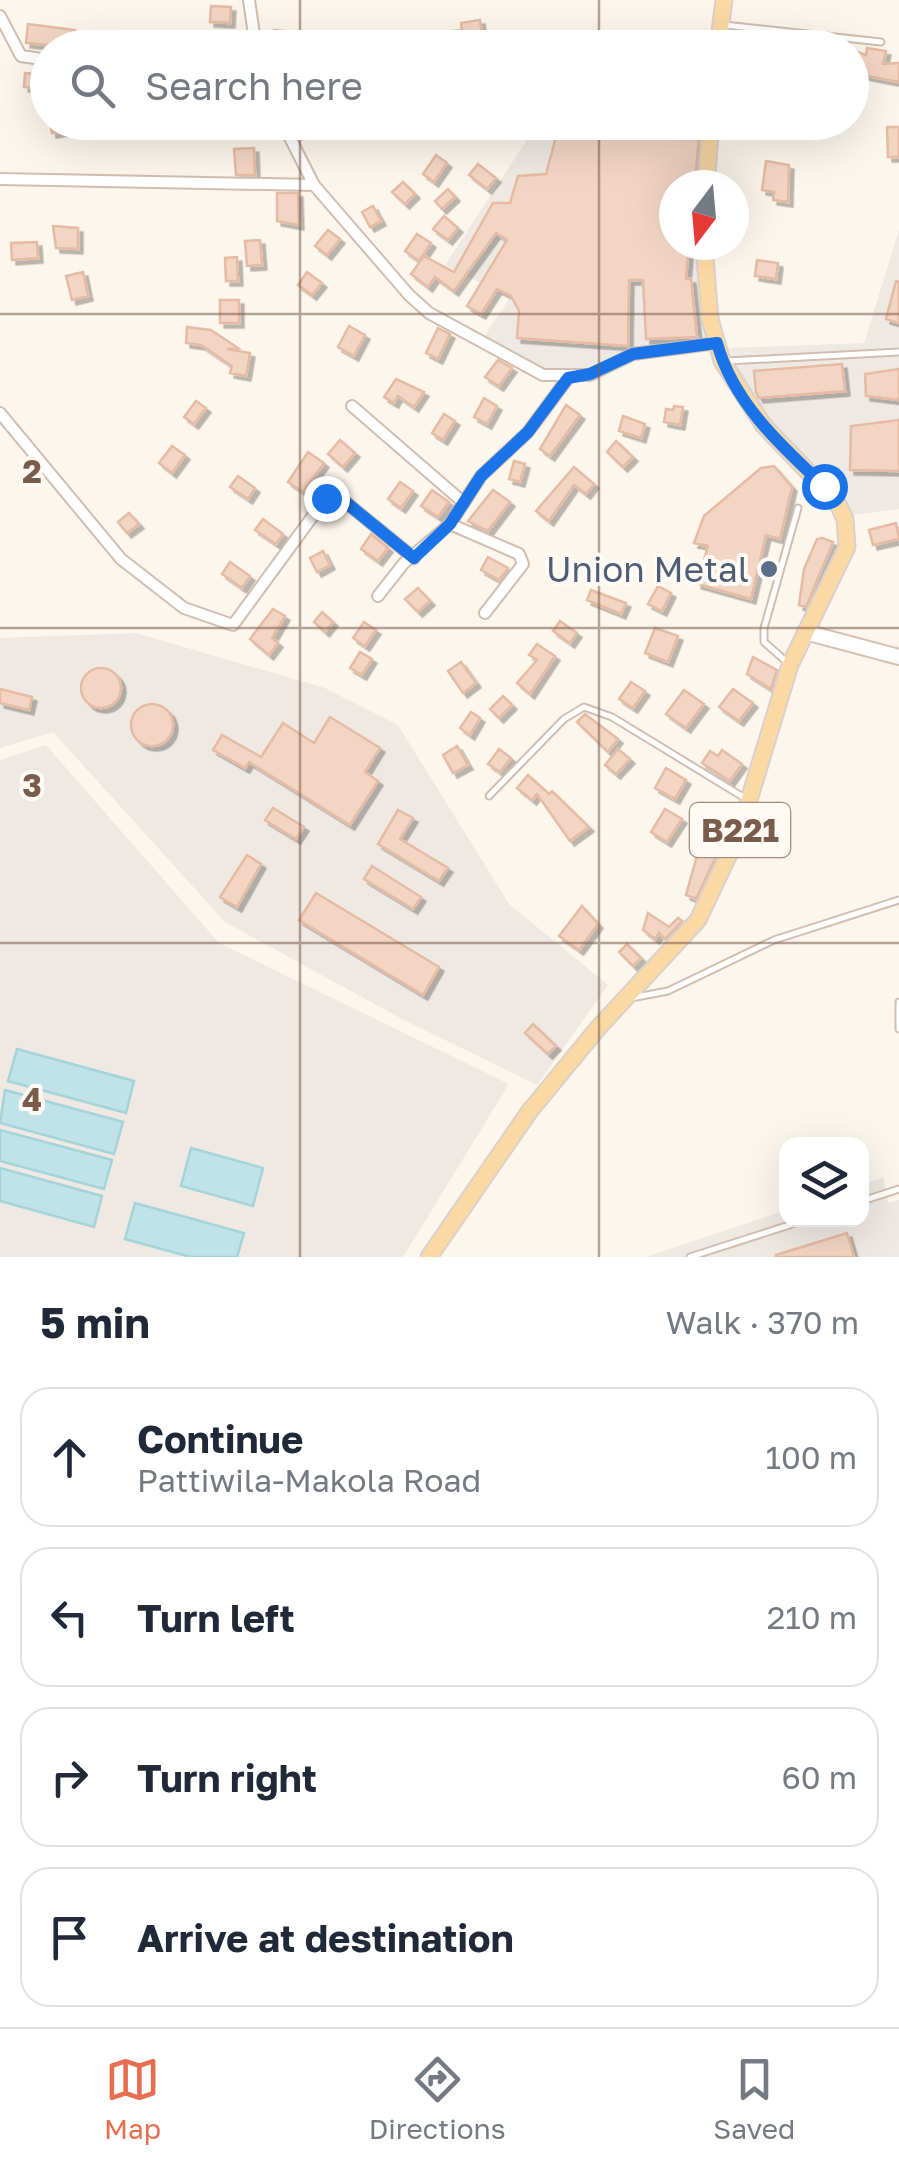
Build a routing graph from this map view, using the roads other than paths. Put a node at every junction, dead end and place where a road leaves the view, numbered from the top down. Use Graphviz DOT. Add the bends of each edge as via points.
graph roads {
  1 [pos="249,0"];
  2 [pos="724,0"];
  3 [pos="0,16"];
  4 [pos="721,24"];
  5 [pos="253,30"];
  6 [pos="720,30"];
  7 [pos="774,30"];
  8 [pos="869,41"];
  9 [pos="881,42"];
  10 [pos="30,57"];
  11 [pos="291,140"];
  12 [pos="710,140"];
  13 [pos="707,170"];
  14 [pos="0,178"];
  15 [pos="314,185"];
  16 [pos="706,260"];
  17 [pos="717,343"];
  18 [pos="899,352"];
  19 [pos="722,362"];
  20 [pos="568,378"];
  21 [pos="352,406"];
  22 [pos="0,414"];
  23 [pos="464,502"];
  24 [pos="798,508"];
  25 [pos="450,524"];
  26 [pos="414,558"];
  27 [pos="378,596"];
  28 [pos="485,614"];
  29 [pos="805,632"];
  30 [pos="899,658"];
  31 [pos="790,664"];
  32 [pos="489,796"];
  33 [pos="750,801"];
  34 [pos="899,900"];
  35 [pos="624,999"];
  36 [pos="899,1002"];
  37 [pos="899,1028"];
  38 [pos="899,1190"];
  39 [pos="869,1199"];
  40 [pos="784,1227"];
  41 [pos="429,1257"];
  42 [pos="690,1257"];
  1 -- 5 [label="street"];
  2 -- 4 [label="main road"];
  3 -- 10 [label="street" via="21,56"];
  4 -- 6 [label="main road"];
  4 -- 7 [label="lane"];
  8 -- 9 [label="lane"];
  11 -- 15 [label="street"];
  12 -- 13 [label="main road"];
  14 -- 15 [label="street"];
  15 -- 20 [label="street" via="429,313 543,375"];
  16 -- 17 [label="main road"];
  17 -- 19 [label="main road"];
  17 -- 20 [label="street" via="633,354"];
  18 -- 19 [label="lane"];
  19 -- 29 [label="main road" via="764,426 824,486 845,519 847,547"];
  20 -- 23 [label="street"];
  21 -- 23 [label="street"];
  22 -- 26 [label="street" via="122,559 184,608 232,625 326,498 338,496"];
  23 -- 25 [label="street"];
  24 -- 31 [label="lane" via="764,628 764,642"];
  25 -- 26 [label="street"];
  25 -- 28 [label="street" via="519,554 524,564"];
  26 -- 27 [label="street"];
  29 -- 30 [label="street"];
  29 -- 31 [label="main road, B221"];
  31 -- 33 [label="main road, B221"];
  32 -- 33 [label="lane" via="584,707"];
  33 -- 35 [label="main road, B221" via="698,920"];
  34 -- 35 [label="lane" via="774,940 668,990"];
  35 -- 41 [label="main road, B221" via="493,1159"];
  36 -- 37 [label="lane"];
  38 -- 39 [label="lane"];
  40 -- 42 [label="lane"];
}
